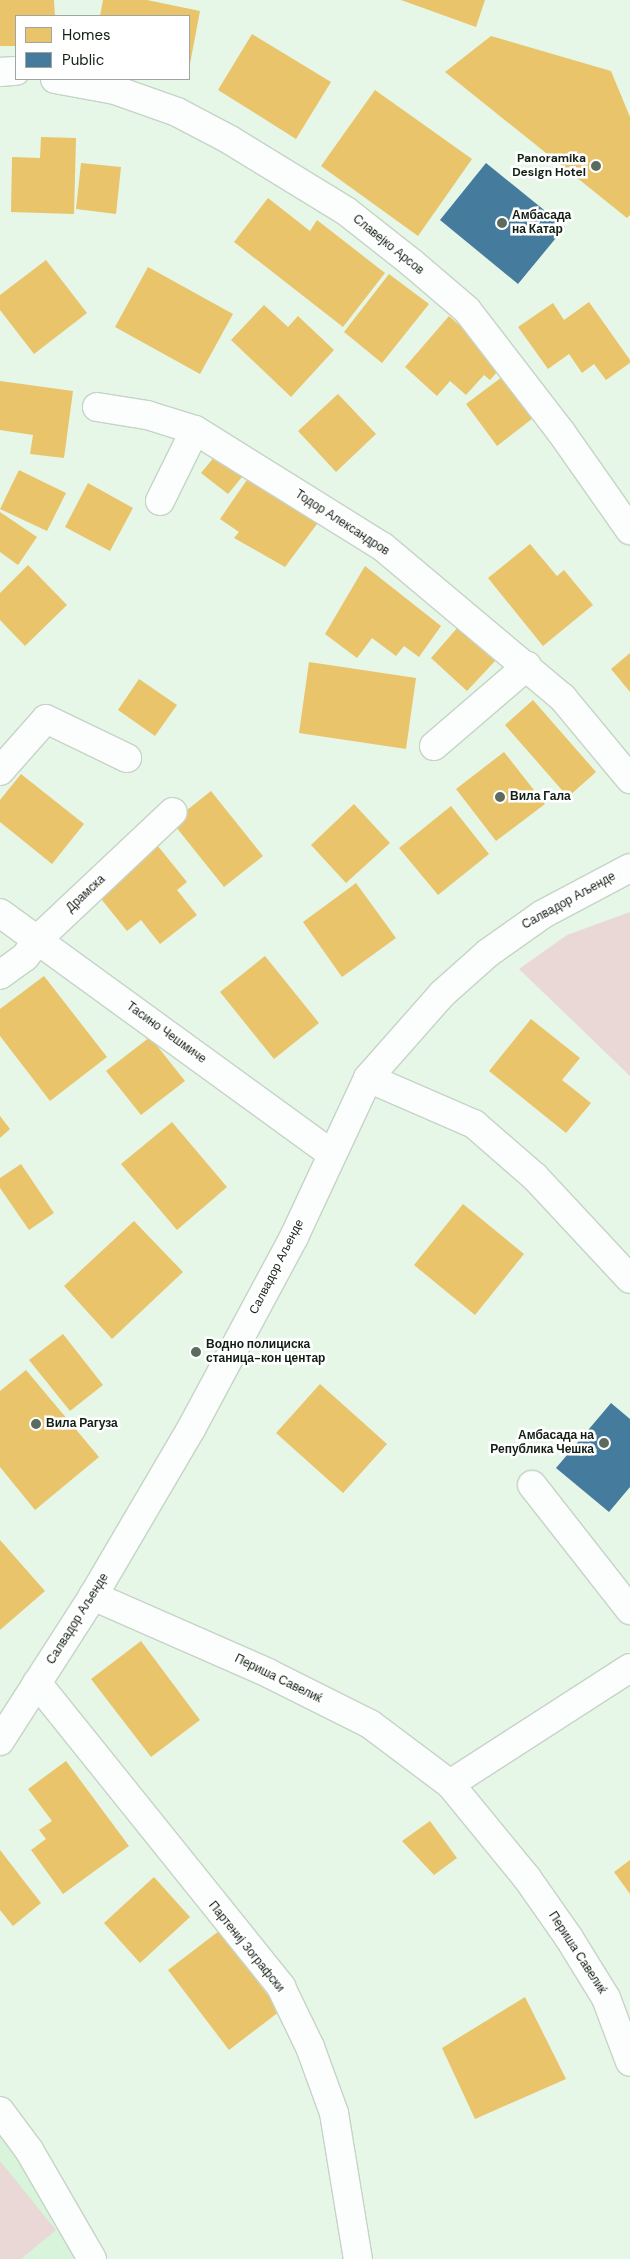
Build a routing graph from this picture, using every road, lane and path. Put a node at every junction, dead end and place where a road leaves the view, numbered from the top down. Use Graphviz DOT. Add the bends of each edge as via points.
graph roads {
  1 [pos="15,71"];
  2 [pos="0,72"];
  3 [pos="60,80"];
  4 [pos="97,407"];
  5 [pos="195,430"];
  6 [pos="160,501"];
  7 [pos="630,530"];
  8 [pos="527,666"];
  9 [pos="434,746"];
  10 [pos="127,758"];
  11 [pos="0,771"];
  12 [pos="630,779"];
  13 [pos="173,812"];
  14 [pos="630,868"];
  15 [pos="0,913"];
  16 [pos="38,939"];
  17 [pos="0,975"];
  18 [pos="368,1078"];
  19 [pos="332,1154"];
  20 [pos="630,1279"];
  21 [pos="532,1485"];
  22 [pos="94,1596"];
  23 [pos="630,1610"];
  24 [pos="630,1668"];
  25 [pos="37,1683"];
  26 [pos="0,1741"];
  27 [pos="450,1784"];
  28 [pos="630,2062"];
  29 [pos="0,2111"];
  30 [pos="92,2259"];
  31 [pos="358,2259"];
  1 -- 2 [label="street"];
  3 -- 7 [label="street, Славејко Арсов" via="115,90 178,112 338,206 375,234 467,310 595,478"];
  4 -- 5 [label="street, Тодор Александров" via="147,415"];
  5 -- 6 [label="street"];
  5 -- 8 [label="street, Тодор Александров" via="383,547"];
  8 -- 9 [label="street"];
  8 -- 12 [label="street, Тодор Александров" via="562,697"];
  10 -- 11 [label="street" via="46,719"];
  13 -- 16 [label="street, Драмска"];
  14 -- 18 [label="street, Салвадор Аљенде" via="543,914 488,953 442,994"];
  15 -- 16 [label="street, Тасино Чешмиче"];
  16 -- 17 [label="street, Драмска" via="25,957"];
  16 -- 19 [label="street, Тасино Чешмиче"];
  18 -- 19 [label="street, Салвадор Аљенде"];
  18 -- 20 [label="street" via="474,1124 535,1177"];
  19 -- 22 [label="street, Салвадор Аљенде" via="294,1237 196,1420"];
  21 -- 23 [label="street"];
  22 -- 25 [label="street, Салвадор Аљенде"];
  22 -- 27 [label="street, Периша Савелиќ" via="259,1669 370,1724"];
  24 -- 27 [label="street"];
  25 -- 26 [label="street, Салвадор Аљенде"];
  25 -- 31 [label="street, Партениј Зографски" via="281,1987 310,2047 334,2113"];
  27 -- 28 [label="street, Периша Савелиќ" via="527,1878 569,1938 606,1998"];
  29 -- 30 [label="street" via="29,2150"];
}
